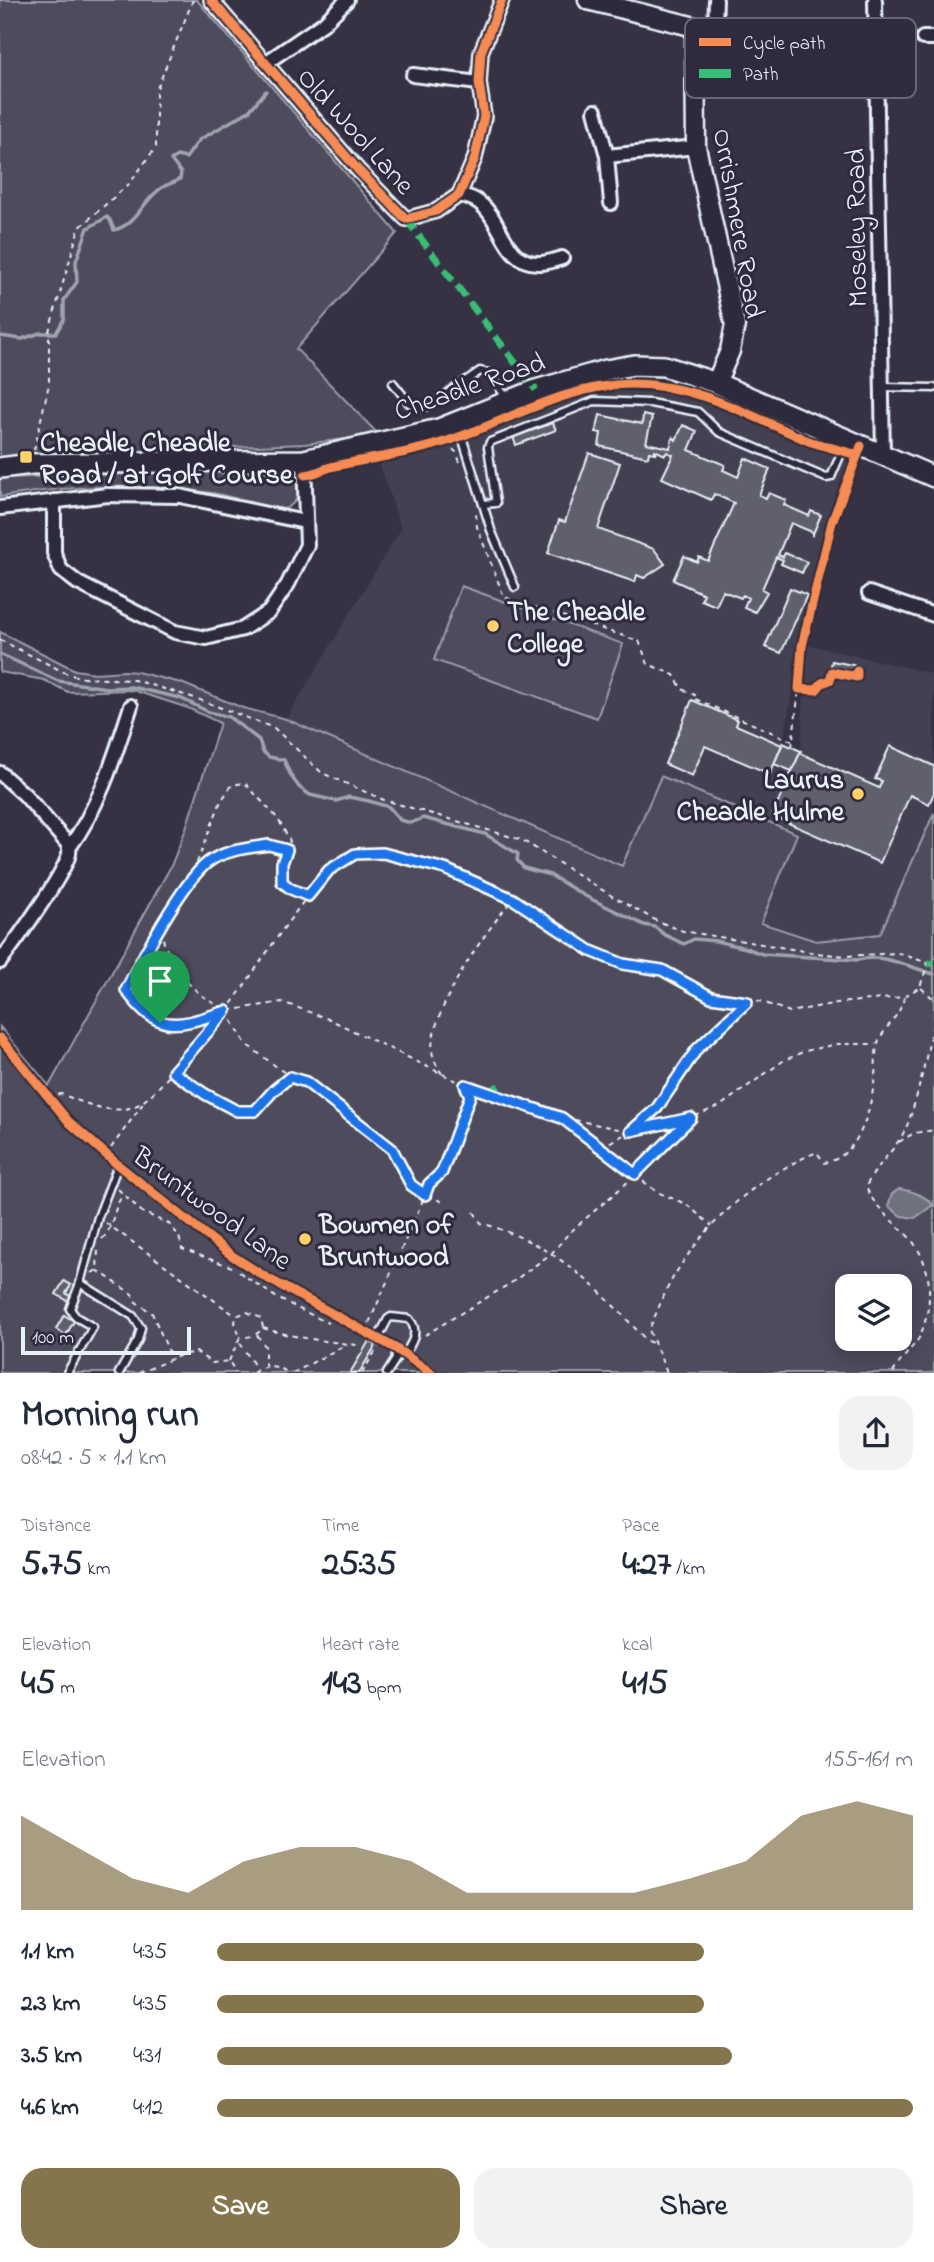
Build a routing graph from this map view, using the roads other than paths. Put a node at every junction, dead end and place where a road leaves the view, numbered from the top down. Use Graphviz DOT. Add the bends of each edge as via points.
graph roads {
  1 [pos="211,0"];
  2 [pos="347,0"];
  3 [pos="502,0"];
  4 [pos="588,0"];
  5 [pos="716,0"];
  6 [pos="875,0"];
  7 [pos="715,18"];
  8 [pos="875,18"];
  9 [pos="685,24"];
  10 [pos="267,62"];
  11 [pos="413,75"];
  12 [pos="479,83"];
  13 [pos="696,98"];
  14 [pos="877,98"];
  15 [pos="595,111"];
  16 [pos="696,147"];
  17 [pos="607,156"];
  18 [pos="458,195"];
  19 [pos="611,203"];
  20 [pos="562,258"];
  21 [pos="393,383"];
  22 [pos="716,383"];
  23 [pos="882,387"];
  24 [pos="934,388"];
  25 [pos="509,401"];
  26 [pos="461,428"];
  27 [pos="847,440"];
  28 [pos="883,455"];
  29 [pos="304,460"];
  30 [pos="0,468"];
  31 [pos="934,477"];
  32 [pos="54,501"];
  33 [pos="483,505"];
  34 [pos="0,508"];
  35 [pos="305,522"];
  36 [pos="514,587"];
  37 [pos="869,593"];
  38 [pos="934,615"];
  39 [pos="131,706"];
  40 [pos="0,773"];
  41 [pos="69,848"];
  42 [pos="0,962"];
  43 [pos="0,1038"];
  44 [pos="118,1165"];
  45 [pos="81,1280"];
  46 [pos="380,1339"];
  47 [pos="395,1349"];
  48 [pos="405,1354"];
  49 [pos="422,1370"];
  50 [pos="67,1373"];
  51 [pos="119,1373"];
  52 [pos="387,1373"];
  53 [pos="432,1373"];
  1 -- 10 [label="street, Old Wool Lane"];
  2 -- 10 [label="street" via="324,23"];
  3 -- 12 [label="street, Old Wool Lane" via="481,52"];
  4 -- 9 [label="street"];
  5 -- 7 [label="street"];
  6 -- 8 [label="street, Moseley Road"];
  10 -- 18 [label="street, Old Wool Lane" via="406,219 436,211"];
  11 -- 12 [label="street"];
  12 -- 18 [label="street, Old Wool Lane" via="484,116 475,158"];
  13 -- 16 [label="street, Orrishmere Road"];
  14 -- 23 [label="street, Moseley Road"];
  15 -- 17 [label="street"];
  16 -- 17 [label="street"];
  16 -- 22 [label="street, Orrishmere Road" via="735,325"];
  17 -- 19 [label="street"];
  18 -- 20 [label="street" via="476,200 513,253 524,261"];
  21 -- 25 [label="lane" via="409,404 421,408 480,370 489,373"];
  22 -- 25 [label="main road, Cheadle Road" via="664,366 634,365"];
  22 -- 27 [label="main road, Cheadle Road"];
  23 -- 24 [label="lane"];
  23 -- 28 [label="street, Moseley Road"];
  25 -- 26 [label="main road, Cheadle Road"];
  26 -- 29 [label="main road, Cheadle Road"];
  26 -- 33 [label="lane"];
  27 -- 28 [label="main road, Cheadle Road"];
  27 -- 33 [label="lane" via="831,477 826,478 719,432 698,412 650,403 594,401 490,442 496,503"];
  28 -- 31 [label="main road, Cheadle Road"];
  29 -- 30 [label="main road, Cheadle Road"];
  29 -- 35 [label="street"];
  32 -- 34 [label="street"];
  32 -- 35 [label="street" via="108,495 180,496"];
  32 -- 35 [label="street" via="54,553 61,570 175,632 206,638 243,629 269,612 307,545"];
  33 -- 36 [label="lane"];
  37 -- 38 [label="street"];
  39 -- 41 [label="street" via="93,809"];
  40 -- 41 [label="street" via="26,795"];
  41 -- 42 [label="street" via="66,862"];
  43 -- 44 [label="lane, Bruntwood Lane" via="69,1122"];
  44 -- 45 [label="lane"];
  44 -- 46 [label="lane, Bruntwood Lane" via="253,1269"];
  45 -- 50 [label="lane" via="70,1309 93,1327"];
  45 -- 51 [label="lane" via="133,1316 141,1328"];
  46 -- 47 [label="lane, Bruntwood Lane"];
  46 -- 48 [label="lane" via="388,1319 405,1317 415,1329"];
  47 -- 48 [label="lane, Bruntwood Lane"];
  47 -- 52 [label="lane" via="396,1359"];
  48 -- 49 [label="lane, Bruntwood Lane"];
  49 -- 53 [label="lane, Bruntwood Lane"];
}
